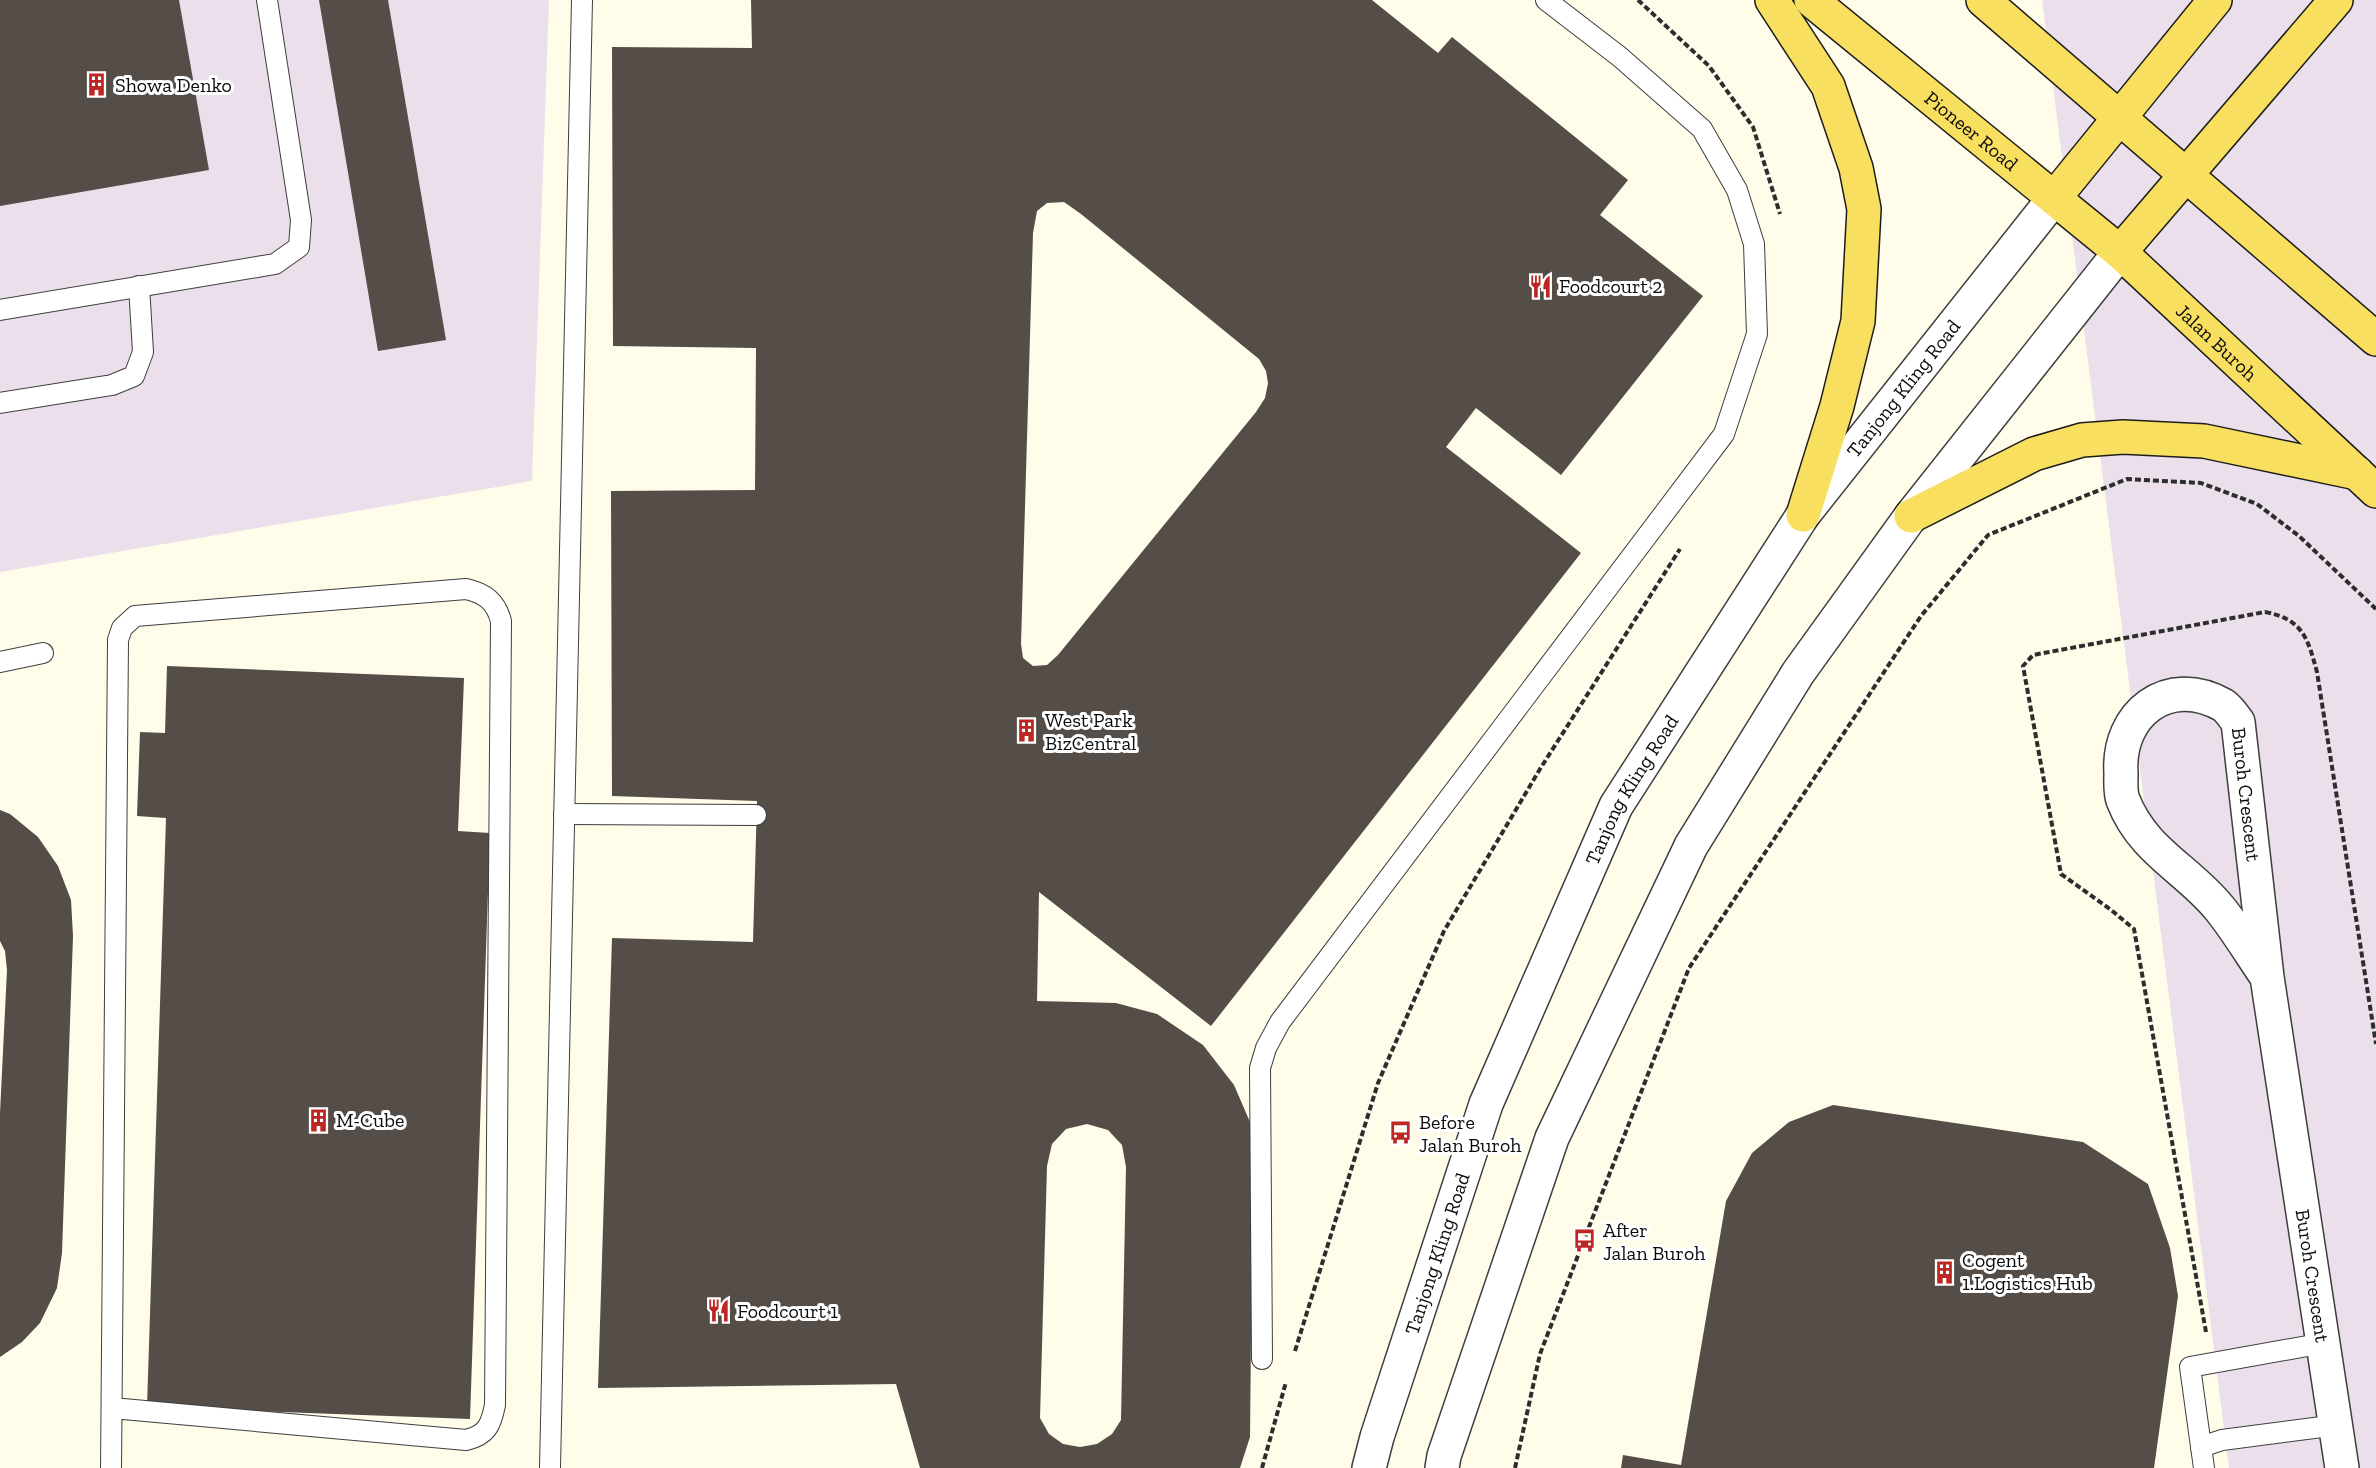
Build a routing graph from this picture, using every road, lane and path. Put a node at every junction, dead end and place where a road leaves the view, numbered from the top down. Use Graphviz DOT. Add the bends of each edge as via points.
graph roads {
  1 [pos="267,0"];
  2 [pos="582,0"];
  3 [pos="1546,0"];
  4 [pos="1638,0"];
  5 [pos="1772,0"];
  6 [pos="1811,0"];
  7 [pos="1983,0"];
  8 [pos="2215,0"];
  9 [pos="2336,0"];
  10 [pos="2120,119"];
  11 [pos="2186,173"];
  12 [pos="2055,197"];
  13 [pos="1781,216"];
  14 [pos="2120,252"];
  15 [pos="140,286"];
  16 [pos="0,310"];
  17 [pos="2376,339"];
  18 [pos="0,403"];
  19 [pos="2367,482"];
  20 [pos="1803,515"];
  21 [pos="1911,516"];
  22 [pos="1686,539"];
  23 [pos="2376,609"];
  24 [pos="43,653"];
  25 [pos="2033,655"];
  26 [pos="0,662"];
  27 [pos="564,814"];
  28 [pos="756,815"];
  29 [pos="2267,976"];
  30 [pos="2324,1343"];
  31 [pos="1294,1354"];
  32 [pos="1262,1359"];
  33 [pos="2211,1364"];
  34 [pos="1287,1376"];
  35 [pos="111,1408"];
  36 [pos="2337,1425"];
  37 [pos="2201,1447"];
  38 [pos="111,1468"];
  39 [pos="550,1468"];
  40 [pos="1262,1468"];
  41 [pos="1369,1468"];
  42 [pos="1442,1468"];
  43 [pos="1515,1468"];
  44 [pos="2204,1468"];
  45 [pos="2342,1468"];
  1 -- 15 [label="lane" via="301,220 299,247 275,264"];
  2 -- 27 [label="lane"];
  3 -- 32 [label="lane" via="1620,57 1702,129 1737,190 1754,244 1757,334 1724,434 1280,1022 1266,1048 1260,1068"];
  4 -- 13 [label="path" via="1709,66 1753,127"];
  5 -- 20 [label="main road" via="1828,86 1856,168 1864,209 1858,321"];
  6 -- 12 [label="main road, Pioneer Road"];
  7 -- 10 [label="main road"];
  8 -- 10 [label="main road"];
  9 -- 11 [label="main road"];
  10 -- 11 [label="main road"];
  10 -- 12 [label="main road"];
  11 -- 14 [label="main road"];
  11 -- 17 [label="main road"];
  12 -- 14 [label="main road, Jalan Buroh"];
  12 -- 20 [label="street, Tanjong Kling Road"];
  14 -- 19 [label="main road, Jalan Buroh"];
  14 -- 21 [label="street"];
  15 -- 16 [label="lane"];
  15 -- 18 [label="lane" via="142,352 134,376 112,385"];
  19 -- 21 [label="main road" via="2204,441 2123,437 2082,440 2034,454"];
  20 -- 41 [label="street, Tanjong Kling Road" via="1616,806 1486,1104"];
  21 -- 42 [label="street" via="1798,673 1690,846 1552,1138"];
  22 -- 31 [label="path" via="1540,769 1444,932 1378,1083"];
  23 -- 43 [label="path" via="2299,536 2257,504 2201,483 2127,479 1988,535 1921,616 1689,968 1540,1354"];
  24 -- 26 [label="lane"];
  25 -- 33 [label="path" via="2022,666 2061,874 2134,929"];
  27 -- 28 [label="lane"];
  27 -- 39 [label="lane"];
  29 -- 29 [label="street, Buroh Crescent" via="2219,907 2135,827 2122,798 2120,767 2124,739 2140,711 2169,694 2197,695 2225,706 2238,723"];
  29 -- 30 [label="street, Buroh Crescent"];
  30 -- 33 [label="lane"];
  30 -- 36 [label="street, Buroh Crescent"];
  33 -- 37 [label="lane" via="2190,1367"];
  34 -- 40 [label="path"];
  35 -- 35 [label="lane" via="118,640 122,628 135,616 466,589 480,592 498,610 501,621 492,1422 486,1431 466,1440"];
  35 -- 38 [label="lane"];
  36 -- 37 [label="lane" via="2222,1440"];
  36 -- 45 [label="street, Buroh Crescent"];
  37 -- 44 [label="lane"];
}
